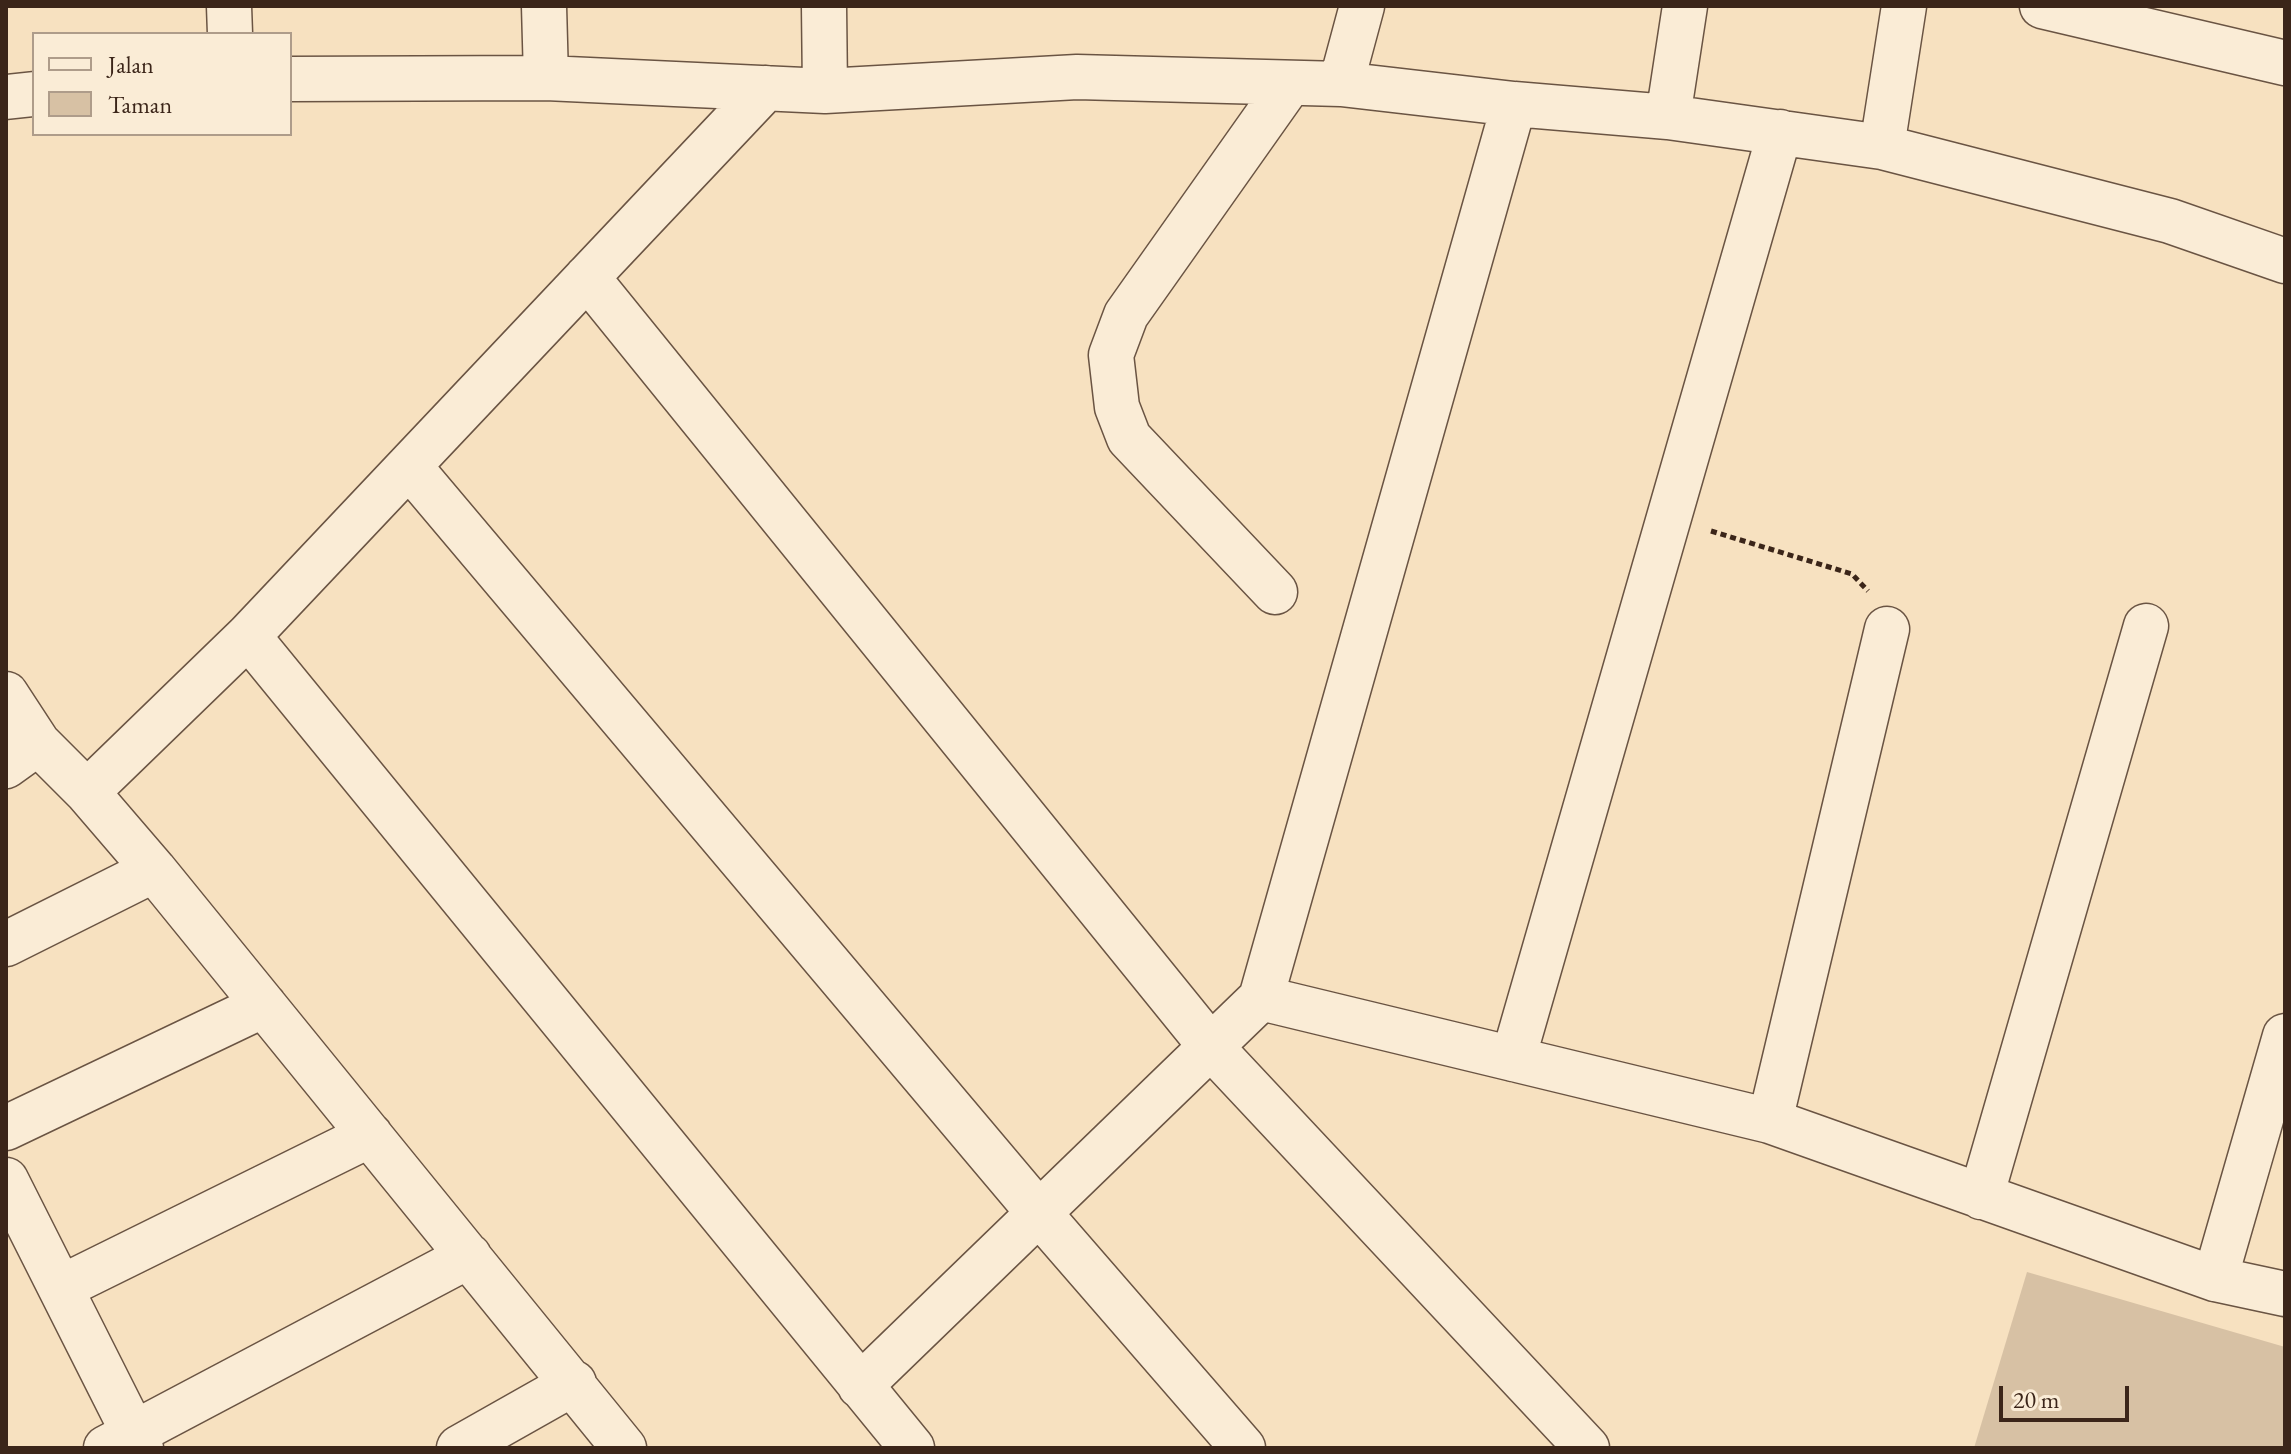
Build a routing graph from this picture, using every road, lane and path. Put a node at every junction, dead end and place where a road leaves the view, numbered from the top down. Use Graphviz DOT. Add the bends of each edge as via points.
graph roads {
  1 [pos="229,6"];
  2 [pos="544,6"];
  3 [pos="824,6"];
  4 [pos="1362,6"];
  5 [pos="1685,6"];
  6 [pos="1904,6"];
  7 [pos="2042,6"];
  8 [pos="230,32"];
  9 [pos="2285,63"];
  10 [pos="546,78"];
  11 [pos="292,79"];
  12 [pos="1290,83"];
  13 [pos="1341,84"];
  14 [pos="766,88"];
  15 [pos="825,91"];
  16 [pos="1514,104"];
  17 [pos="1668,117"];
  18 [pos="1780,132"];
  19 [pos="1882,147"];
  20 [pos="2285,261"];
  21 [pos="587,277"];
  22 [pos="409,466"];
  23 [pos="1668,518"];
  24 [pos="1275,592"];
  25 [pos="2146,626"];
  26 [pos="1887,629"];
  27 [pos="248,636"];
  28 [pos="6,694"];
  29 [pos="22,754"];
  30 [pos="87,792"];
  31 [pos="154,870"];
  32 [pos="6,944"];
  33 [pos="1261,998"];
  34 [pos="264,1005"];
  35 [pos="2285,1036"];
  36 [pos="1212,1048"];
  37 [pos="1513,1059"];
  38 [pos="1770,1121"];
  39 [pos="6,1128"];
  40 [pos="370,1135"];
  41 [pos="6,1180"];
  42 [pos="1981,1197"];
  43 [pos="1039,1213"];
  44 [pos="469,1256"];
  45 [pos="2215,1279"];
  46 [pos="62,1287"];
  47 [pos="2285,1294"];
  48 [pos="574,1383"];
  49 [pos="860,1386"];
  50 [pos="127,1443"];
  51 [pos="459,1448"];
  52 [pos="624,1448"];
  53 [pos="912,1448"];
  54 [pos="1243,1448"];
  55 [pos="1587,1448"];
  1 -- 8 [label="street"];
  2 -- 10 [label="street"];
  3 -- 15 [label="street"];
  4 -- 13 [label="street"];
  5 -- 17 [label="street"];
  6 -- 19 [label="street"];
  7 -- 9 [label="street"];
  10 -- 11 [label="street"];
  10 -- 14 [label="street"];
  12 -- 13 [label="street"];
  12 -- 15 [label="street" via="1077,77"];
  12 -- 24 [label="street" via="1126,315 1111,355 1117,407 1129,438"];
  13 -- 16 [label="street"];
  14 -- 15 [label="street"];
  14 -- 21 [label="street"];
  16 -- 17 [label="street"];
  16 -- 33 [label="street"];
  17 -- 18 [label="street"];
  18 -- 19 [label="street"];
  18 -- 23 [label="street"];
  19 -- 20 [label="street" via="2170,221"];
  21 -- 22 [label="street"];
  21 -- 36 [label="street"];
  22 -- 27 [label="street"];
  22 -- 43 [label="street"];
  23 -- 26 [label="path" via="1852,574 1881,608"];
  23 -- 37 [label="street"];
  25 -- 42 [label="street"];
  26 -- 38 [label="street"];
  27 -- 30 [label="street"];
  27 -- 49 [label="street"];
  28 -- 29 [label="street"];
  29 -- 30 [label="street"];
  30 -- 31 [label="street"];
  31 -- 32 [label="street"];
  31 -- 34 [label="street"];
  33 -- 36 [label="street"];
  33 -- 37 [label="street"];
  34 -- 39 [label="street"];
  34 -- 40 [label="street"];
  35 -- 45 [label="street"];
  36 -- 43 [label="street"];
  36 -- 55 [label="street"];
  37 -- 38 [label="street"];
  38 -- 42 [label="street"];
  40 -- 44 [label="street"];
  40 -- 46 [label="street"];
  41 -- 46 [label="street"];
  42 -- 45 [label="street"];
  43 -- 49 [label="street"];
  43 -- 54 [label="street"];
  44 -- 48 [label="street"];
  44 -- 50 [label="street"];
  45 -- 47 [label="street"];
  46 -- 50 [label="street"];
  48 -- 51 [label="street"];
  48 -- 52 [label="street"];
  49 -- 53 [label="street"];
}
